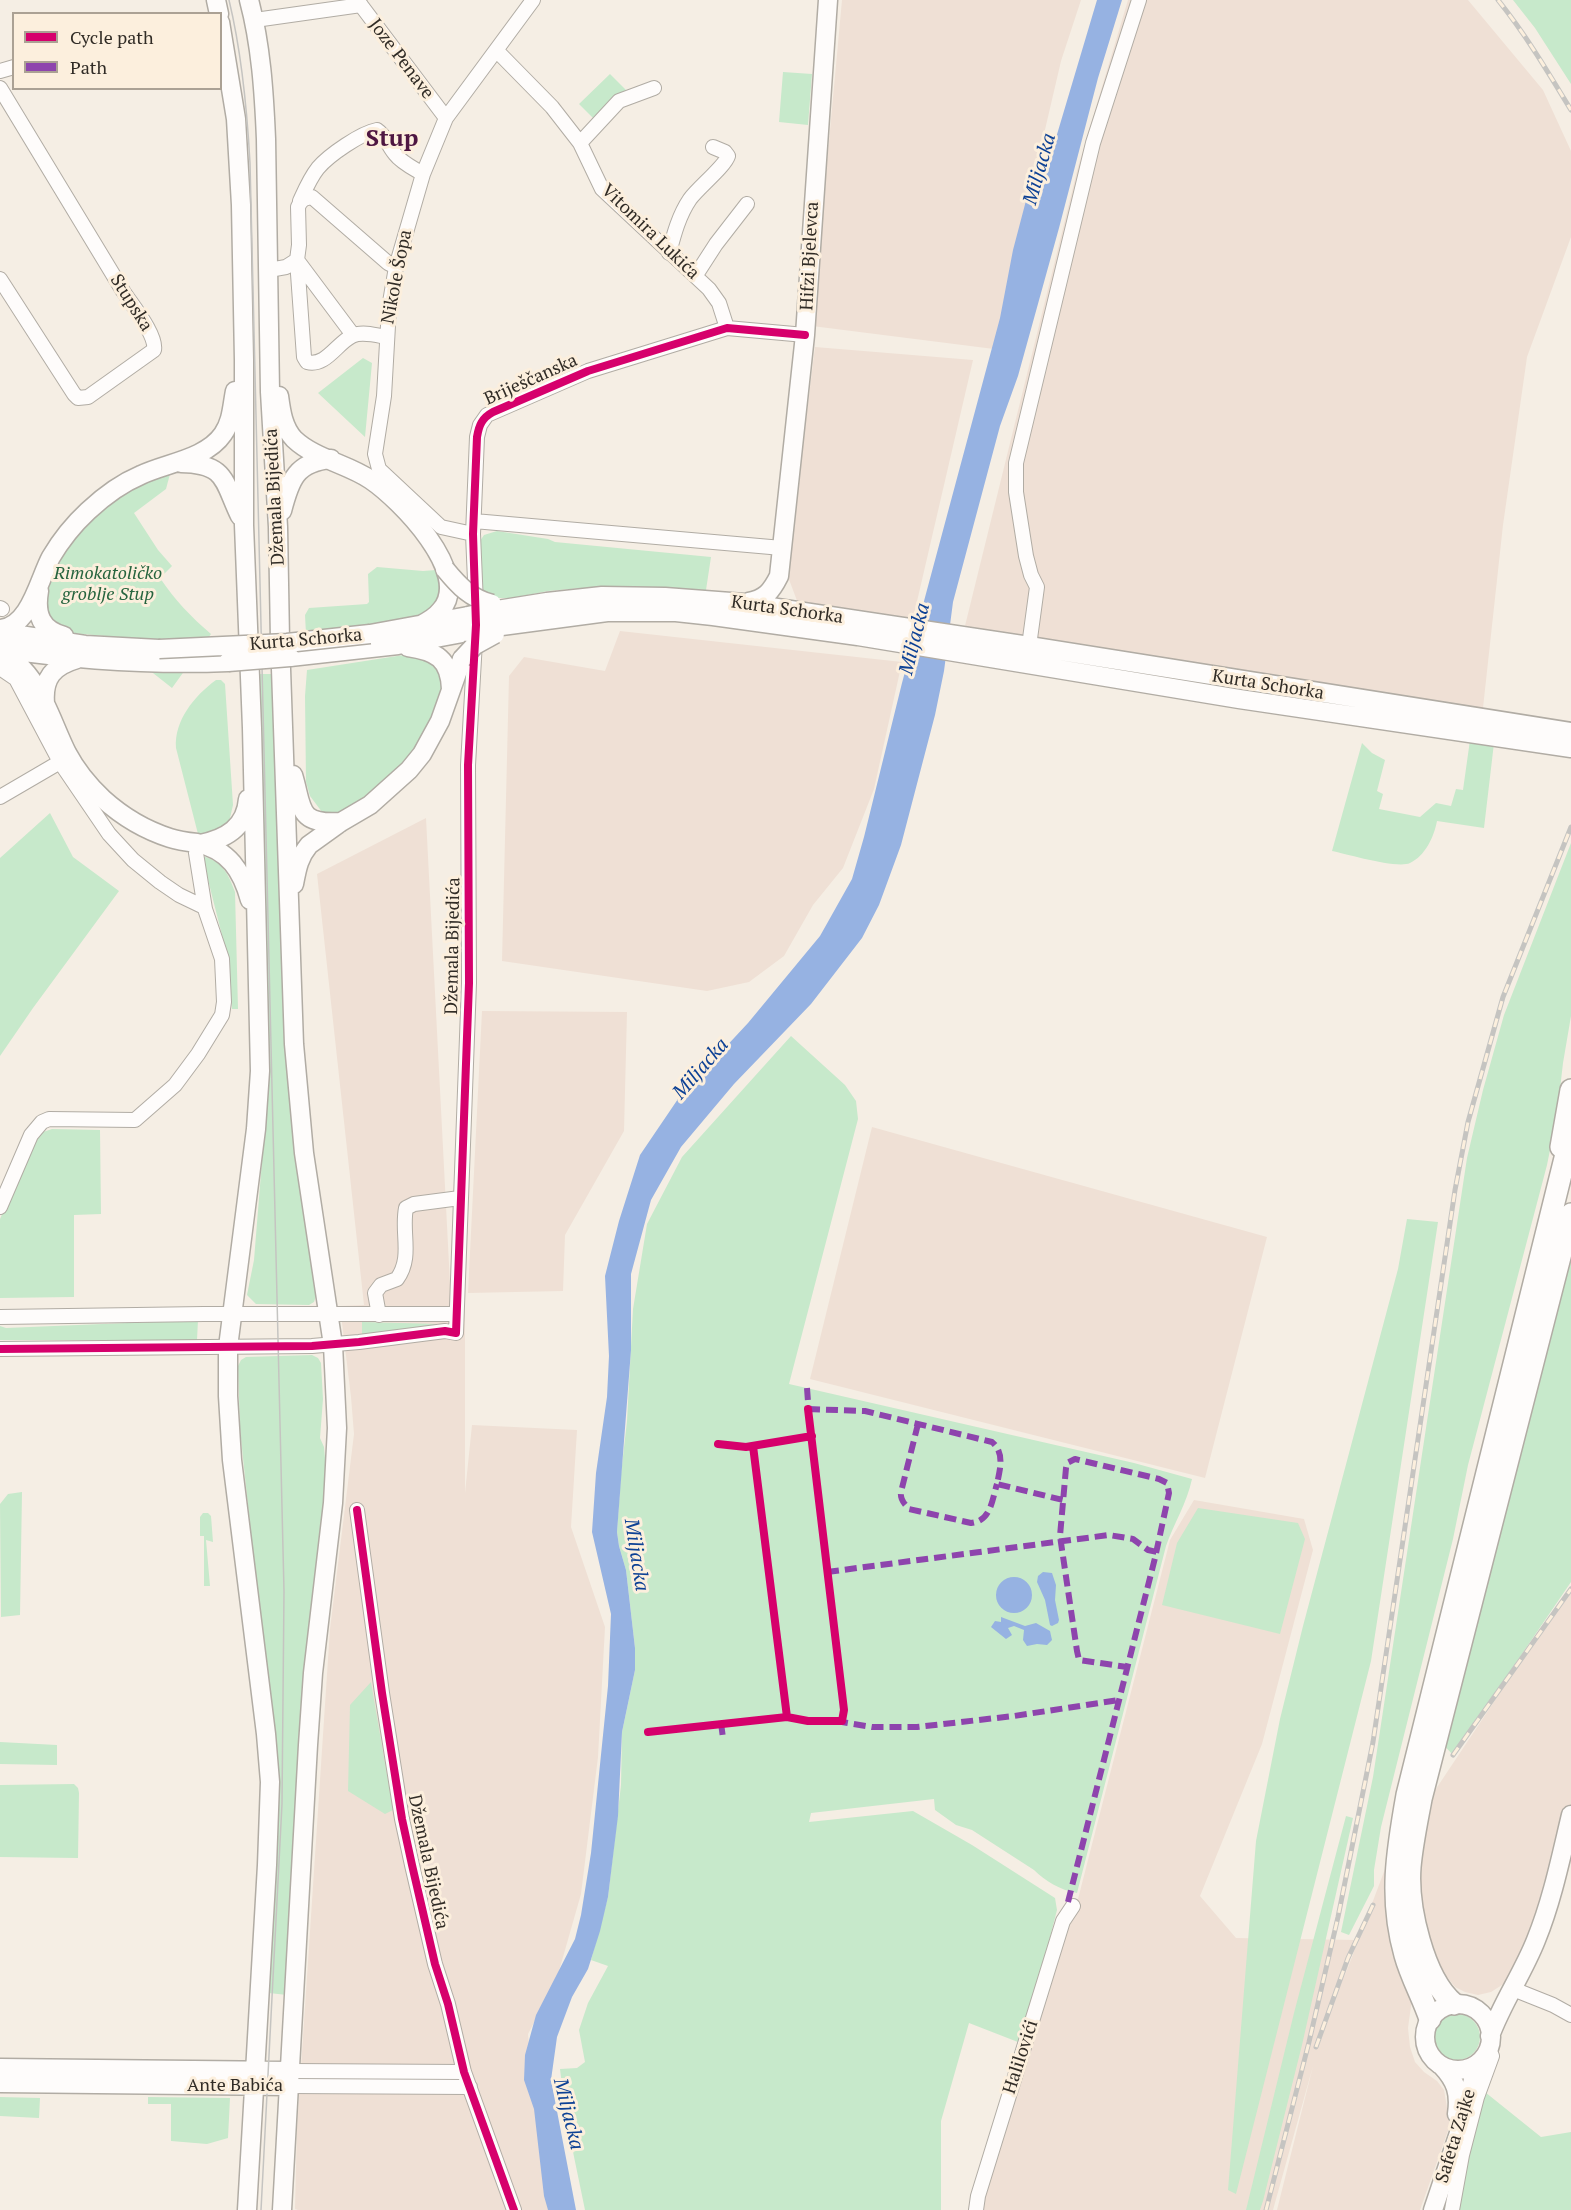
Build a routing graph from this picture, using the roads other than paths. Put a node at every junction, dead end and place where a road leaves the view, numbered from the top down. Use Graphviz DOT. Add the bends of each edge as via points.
graph roads {
  1 [pos="249,0"];
  2 [pos="533,0"];
  3 [pos="828,0"];
  4 [pos="1139,0"];
  5 [pos="359,2"];
  6 [pos="255,20"];
  7 [pos="222,37"];
  8 [pos="497,51"];
  9 [pos="0,88"];
  10 [pos="654,88"];
  11 [pos="446,118"];
  12 [pos="580,143"];
  13 [pos="713,147"];
  14 [pos="423,174"];
  15 [pos="300,201"];
  16 [pos="747,204"];
  17 [pos="669,253"];
  18 [pos="297,260"];
  19 [pos="396,267"];
  20 [pos="269,270"];
  21 [pos="696,275"];
  22 [pos="0,279"];
  23 [pos="727,328"];
  24 [pos="353,335"];
  25 [pos="805,336"];
  26 [pos="386,337"];
  27 [pos="270,351"];
  28 [pos="244,360"];
  29 [pos="331,459"];
  30 [pos="179,463"];
  31 [pos="244,525"];
  32 [pos="278,527"];
  33 [pos="474,528"];
  34 [pos="782,548"];
  35 [pos="474,559"];
  36 [pos="42,575"];
  37 [pos="779,576"];
  38 [pos="446,577"];
  39 [pos="744,603"];
  40 [pos="810,612"];
  41 [pos="499,618"];
  42 [pos="468,624"];
  43 [pos="419,626"];
  44 [pos="0,631"];
  45 [pos="910,636"];
  46 [pos="371,642"];
  47 [pos="398,645"];
  48 [pos="966,645"];
  49 [pos="1029,646"];
  50 [pos="0,650"];
  51 [pos="82,652"];
  52 [pos="0,668"];
  53 [pos="451,691"];
  54 [pos="45,703"];
  55 [pos="1571,732"];
  56 [pos="253,747"];
  57 [pos="1571,748"];
  58 [pos="64,759"];
  59 [pos="284,759"];
  60 [pos="0,797"];
  61 [pos="340,822"];
  62 [pos="198,848"];
  63 [pos="288,905"];
  64 [pos="204,907"];
  65 [pos="257,915"];
  66 [pos="1571,1090"];
  67 [pos="1571,1134"];
  68 [pos="460,1198"];
  69 [pos="0,1207"];
  70 [pos="1571,1214"];
  71 [pos="1571,1244"];
  72 [pos="232,1314"];
  73 [pos="329,1314"];
  74 [pos="456,1314"];
  75 [pos="379,1315"];
  76 [pos="0,1317"];
  77 [pos="333,1345"];
  78 [pos="228,1347"];
  79 [pos="0,1349"];
  80 [pos="1514,1358"];
  81 [pos="1501,1489"];
  82 [pos="357,1510"];
  83 [pos="1571,1815"];
  84 [pos="1073,1906"];
  85 [pos="1516,1981"];
  86 [pos="1460,2005"];
  87 [pos="1571,2015"];
  88 [pos="1430,2019"];
  89 [pos="1486,2049"];
  90 [pos="1442,2066"];
  91 [pos="0,2068"];
  92 [pos="464,2072"];
  93 [pos="254,2079"];
  94 [pos="289,2079"];
  95 [pos="0,2083"];
  96 [pos="470,2087"];
  97 [pos="247,2210"];
  98 [pos="282,2210"];
  99 [pos="514,2210"];
  100 [pos="975,2210"];
  101 [pos="1426,2210"];
  102 [pos="1433,2210"];
  103 [pos="1452,2210"];
  1 -- 6 [label="main road, Džemala Bijedića"];
  2 -- 8 [label="street, Nikole Šopa"];
  3 -- 25 [label="main road, Hifzi Bjelevca"];
  4 -- 49 [label="street" via="1093,143 1016,463 1016,492 1026,556 1037,586"];
  5 -- 6 [label="street"];
  5 -- 11 [label="street, Joze Penave"];
  6 -- 20 [label="main road, Džemala Bijedića" via="265,118"];
  7 -- 28 [label="main road, Džemala Bijedića" via="239,153"];
  8 -- 11 [label="street, Nikole Šopa"];
  8 -- 12 [label="street, Vitomira Lukića" via="552,107"];
  9 -- 22 [label="street, Stupska" via="153,338 154,350 88,397 78,398"];
  10 -- 12 [label="street" via="619,101"];
  11 -- 14 [label="street, Nikole Šopa"];
  12 -- 17 [label="street, Vitomira Lukića" via="602,189"];
  13 -- 17 [label="street" via="728,156 726,161 690,199 678,221"];
  14 -- 15 [label="street" via="393,152 384,135 370,131 319,167"];
  14 -- 19 [label="street, Nikole Šopa"];
  15 -- 18 [label="street"];
  15 -- 19 [label="street" via="312,197"];
  16 -- 21 [label="street"];
  17 -- 21 [label="street, Vitomira Lukića"];
  18 -- 20 [label="street"];
  18 -- 24 [label="street"];
  18 -- 24 [label="street" via="307,362 320,361"];
  19 -- 26 [label="street, Nikole Šopa"];
  20 -- 27 [label="main road, Džemala Bijedića"];
  21 -- 23 [label="street, Vitomira Lukića" via="719,303"];
  23 -- 25 [label="street"];
  23 -- 33 [label="street, Briješčanska" via="588,371 487,415 477,436"];
  24 -- 26 [label="street"];
  25 -- 34 [label="main road, Hifzi Bjelevca"];
  26 -- 33 [label="street, Nikole Šopa" via="384,396 375,454 378,469 441,527"];
  27 -- 29 [label="main road" via="286,427 299,442"];
  27 -- 32 [label="main road, Džemala Bijedića"];
  28 -- 30 [label="main road" via="233,412 222,436"];
  28 -- 31 [label="main road, Džemala Bijedića"];
  29 -- 32 [label="main road" via="310,463 295,476"];
  29 -- 38 [label="main road" via="370,479 412,516 426,533"];
  30 -- 31 [label="main road" via="199,463 216,470 227,484"];
  30 -- 36 [label="main road" via="141,475 100,500 63,539"];
  31 -- 56 [label="main road, Džemala Bijedića"];
  32 -- 59 [label="main road, Džemala Bijedića"];
  33 -- 34 [label="street"];
  33 -- 35 [label="street, Briješčanska"];
  34 -- 37 [label="main road, Hifzi Bjelevca"];
  35 -- 68 [label="street, Džemala Bijedića" via="476,625 468,765 468,983"];
  36 -- 44 [label="main road" via="22,618"];
  36 -- 51 [label="main road" via="39,619 48,630 74,638"];
  37 -- 39 [label="main road" via="765,598"];
  37 -- 40 [label="main road" via="782,592"];
  38 -- 41 [label="main road, bridge"];
  38 -- 43 [label="main road" via="446,603 432,619"];
  39 -- 40 [label="main road, Kurta Schorka"];
  39 -- 41 [label="main road, Kurta Schorka" via="602,596"];
  40 -- 45 [label="main road, Kurta Schorka"];
  41 -- 42 [label="main road, Kurta Schorka, bridge"];
  41 -- 45 [label="main road, Kurta Schorka" via="676,612"];
  41 -- 53 [label="main road, bridge" via="462,659"];
  42 -- 43 [label="main road, Kurta Schorka"];
  42 -- 47 [label="main road, Kurta Schorka"];
  43 -- 46 [label="main road, Kurta Schorka"];
  44 -- 51 [label="main road, Kurta Schorka"];
  45 -- 48 [label="main road, Kurta Schorka"];
  46 -- 47 [label="main road, Kurta Schorka"];
  46 -- 51 [label="main road, Kurta Schorka, bridge" via="112,654"];
  47 -- 53 [label="main road" via="423,649 440,658 449,672"];
  48 -- 49 [label="main road, Kurta Schorka"];
  48 -- 57 [label="main road, Kurta Schorka" via="1239,699"];
  49 -- 55 [label="main road, Kurta Schorka"];
  50 -- 51 [label="main road, Kurta Schorka"];
  50 -- 54 [label="main road" via="24,669"];
  51 -- 54 [label="main road" via="52,673 44,688"];
  52 -- 58 [label="street" via="16,679"];
  53 -- 61 [label="main road" via="432,737 409,770 370,805"];
  54 -- 58 [label="main road"];
  56 -- 62 [label="main road" via="247,810 241,822 225,837"];
  56 -- 65 [label="main road, Džemala Bijedića"];
  58 -- 60 [label="street"];
  58 -- 62 [label="main road" via="125,817"];
  58 -- 64 [label="street" via="109,834 133,860 179,895"];
  59 -- 61 [label="main road" via="293,772 302,811 322,822"];
  59 -- 63 [label="main road, Džemala Bijedića"];
  61 -- 63 [label="main road" via="302,853"];
  62 -- 64 [label="street"];
  62 -- 65 [label="main road" via="225,855 238,868"];
  63 -- 73 [label="main road, Džemala Bijedića" via="300,1118"];
  64 -- 69 [label="street" via="222,958 224,1002 222,1015 198,1054 175,1084 135,1120 42,1122 31,1135"];
  65 -- 72 [label="main road, Džemala Bijedića" via="259,1092"];
  66 -- 80 [label="highway" via="1562,1143 1527,1282"];
  67 -- 80 [label="highway"];
  68 -- 74 [label="street, Džemala Bijedića"];
  68 -- 75 [label="street" via="406,1208 404,1268 397,1280 381,1285 375,1293"];
  70 -- 81 [label="highway"];
  71 -- 81 [label="highway"];
  72 -- 73 [label="street"];
  72 -- 76 [label="street"];
  72 -- 78 [label="main road, Džemala Bijedića"];
  73 -- 75 [label="street"];
  73 -- 77 [label="main road, Džemala Bijedića"];
  74 -- 75 [label="street"];
  74 -- 77 [label="street, Džemala Bijedića" via="456,1333 445,1331"];
  77 -- 78 [label="street"];
  77 -- 94 [label="main road, Džemala Bijedića" via="336,1461 309,1723"];
  78 -- 79 [label="street"];
  78 -- 93 [label="main road, Džemala Bijedića" via="232,1460 270,1782"];
  80 -- 88 [label="highway" via="1398,1842 1394,1889 1400,1933"];
  81 -- 86 [label="highway" via="1421,1799 1410,1868 1422,1946 1440,1989"];
  82 -- 92 [label="street, Džemala Bijedića" via="402,1820"];
  83 -- 85 [label="main road, Safeta Zajke" via="1542,1925"];
  84 -- 100 [label="street, Halilovići" via="1063,1921"];
  85 -- 86 [label="main road, Safeta Zajke" via="1496,1999"];
  85 -- 87 [label="street"];
  85 -- 89 [label="main road, Safeta Zajke"];
  86 -- 88 [label="main road, Safeta Zajke"];
  86 -- 89 [label="main road" via="1487,2023"];
  88 -- 90 [label="main road, Safeta Zajke" via="1425,2040 1428,2051"];
  89 -- 90 [label="main road, Safeta Zajke" via="1462,2070"];
  89 -- 102 [label="main road, Safeta Zajke"];
  89 -- 103 [label="street" via="1491,2056 1462,2155"];
  90 -- 101 [label="main road, Safeta Zajke" via="1453,2078 1458,2103"];
  91 -- 93 [label="main road, Ante Babića"];
  92 -- 94 [label="street, Ante Babića"];
  92 -- 96 [label="street, Džemala Bijedića"];
  93 -- 94 [label="main road, Ante Babića"];
  93 -- 95 [label="main road, Ante Babića"];
  93 -- 97 [label="main road, Džemala Bijedića"];
  94 -- 96 [label="street, Ante Babića"];
  94 -- 98 [label="main road, Džemala Bijedića"];
  96 -- 99 [label="street, Džemala Bijedića"];
}
